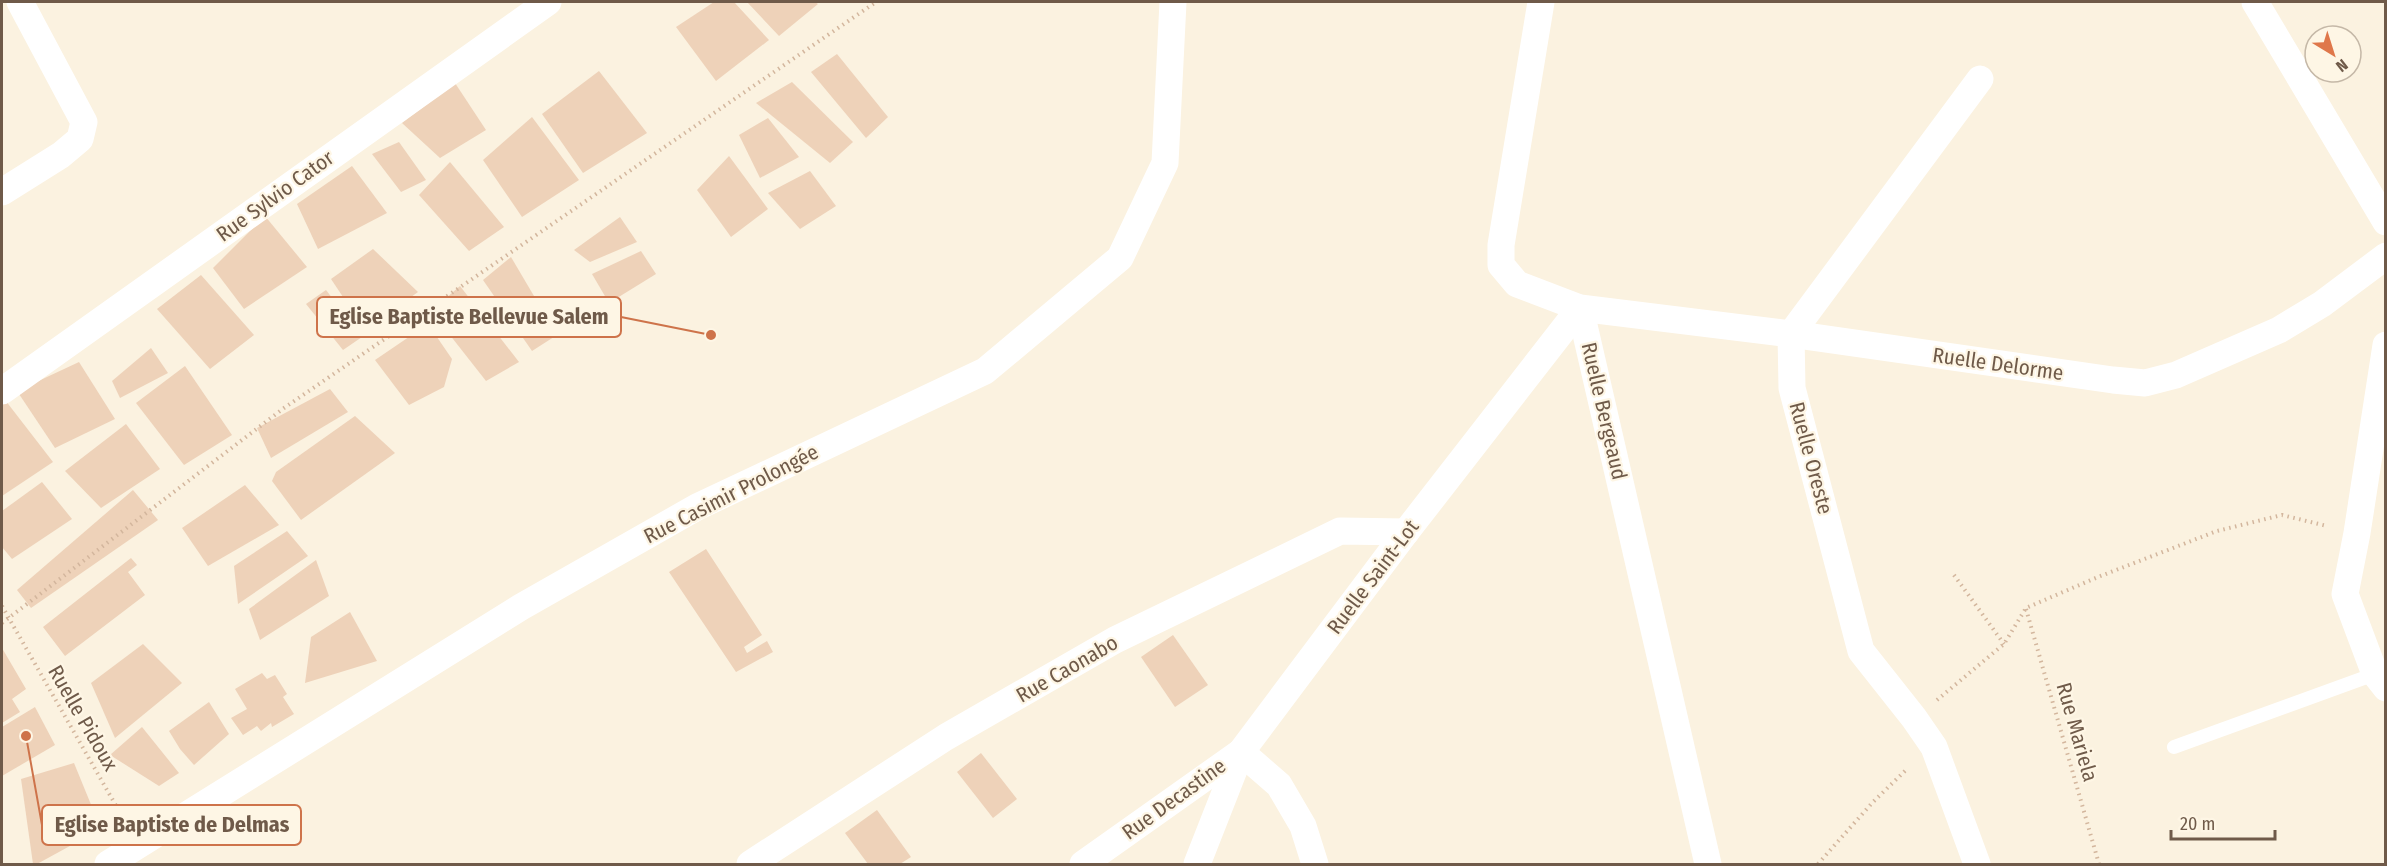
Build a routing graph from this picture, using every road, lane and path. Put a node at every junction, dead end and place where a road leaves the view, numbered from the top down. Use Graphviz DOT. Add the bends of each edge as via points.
graph roads {
  1 [pos="20,2"];
  2 [pos="548,2"];
  3 [pos="876,2"];
  4 [pos="1173,2"];
  5 [pos="1541,2"];
  6 [pos="2255,2"];
  7 [pos="1980,79"];
  8 [pos="2,192"];
  9 [pos="2385,222"];
  10 [pos="2385,256"];
  11 [pos="1580,308"];
  12 [pos="1791,334"];
  13 [pos="2385,345"];
  14 [pos="2,391"];
  15 [pos="1406,532"];
  16 [pos="2356,533"];
  17 [pos="1954,575"];
  18 [pos="2,606"];
  19 [pos="2026,608"];
  20 [pos="8,617"];
  21 [pos="2,623"];
  22 [pos="2004,644"];
  23 [pos="2380,681"];
  24 [pos="1914,718"];
  25 [pos="2174,747"];
  26 [pos="1240,752"];
  27 [pos="1909,767"];
  28 [pos="138,845"];
  29 [pos="108,864"];
  30 [pos="750,864"];
  31 [pos="1083,864"];
  32 [pos="1197,864"];
  33 [pos="1315,864"];
  34 [pos="1708,864"];
  35 [pos="1818,864"];
  36 [pos="1977,864"];
  37 [pos="2099,864"];
  1 -- 8 [label="street" via="84,122 80,139 68,150"];
  2 -- 14 [label="street, Rue Sylvio Cator"];
  3 -- 20 [label="path" via="284,408"];
  4 -- 28 [label="street, Rue Casimir Prolongée" via="1165,163 1120,258 985,371 697,507 521,607"];
  5 -- 11 [label="street" via="1501,265 1517,284"];
  6 -- 9 [label="street"];
  7 -- 12 [label="street"];
  10 -- 12 [label="street, Ruelle Delorme" via="2322,304 2279,330 2176,375 2145,383"];
  11 -- 12 [label="street, Ruelle Delorme"];
  11 -- 15 [label="street, Ruelle Saint-Lot"];
  11 -- 34 [label="street, Ruelle Bergeaud"];
  12 -- 24 [label="street, Ruelle Oreste" via="1792,388 1861,651"];
  13 -- 16 [label="street"];
  15 -- 26 [label="street, Ruelle Saint-Lot"];
  15 -- 30 [label="street, Rue Caonabo" via="1340,531 1115,640 946,737"];
  16 -- 19 [label="path" via="2282,515 2217,531"];
  16 -- 23 [label="street" via="2344,594"];
  17 -- 22 [label="path"];
  18 -- 20 [label="path, Ruelle Pidoux"];
  19 -- 22 [label="path"];
  19 -- 37 [label="path, Rue Mariela"];
  20 -- 21 [label="path"];
  20 -- 28 [label="path, Ruelle Pidoux"];
  22 -- 24 [label="path"];
  23 -- 25 [label="lane"];
  24 -- 36 [label="street, Ruelle Oreste" via="1934,747"];
  26 -- 31 [label="street, Rue Decastine"];
  26 -- 32 [label="street, Ruelle Saint-Lot"];
  26 -- 33 [label="street, Rue Decastine" via="1280,785 1303,826"];
  27 -- 35 [label="path"];
  28 -- 29 [label="street, Rue Casimir Prolongée"];
}
